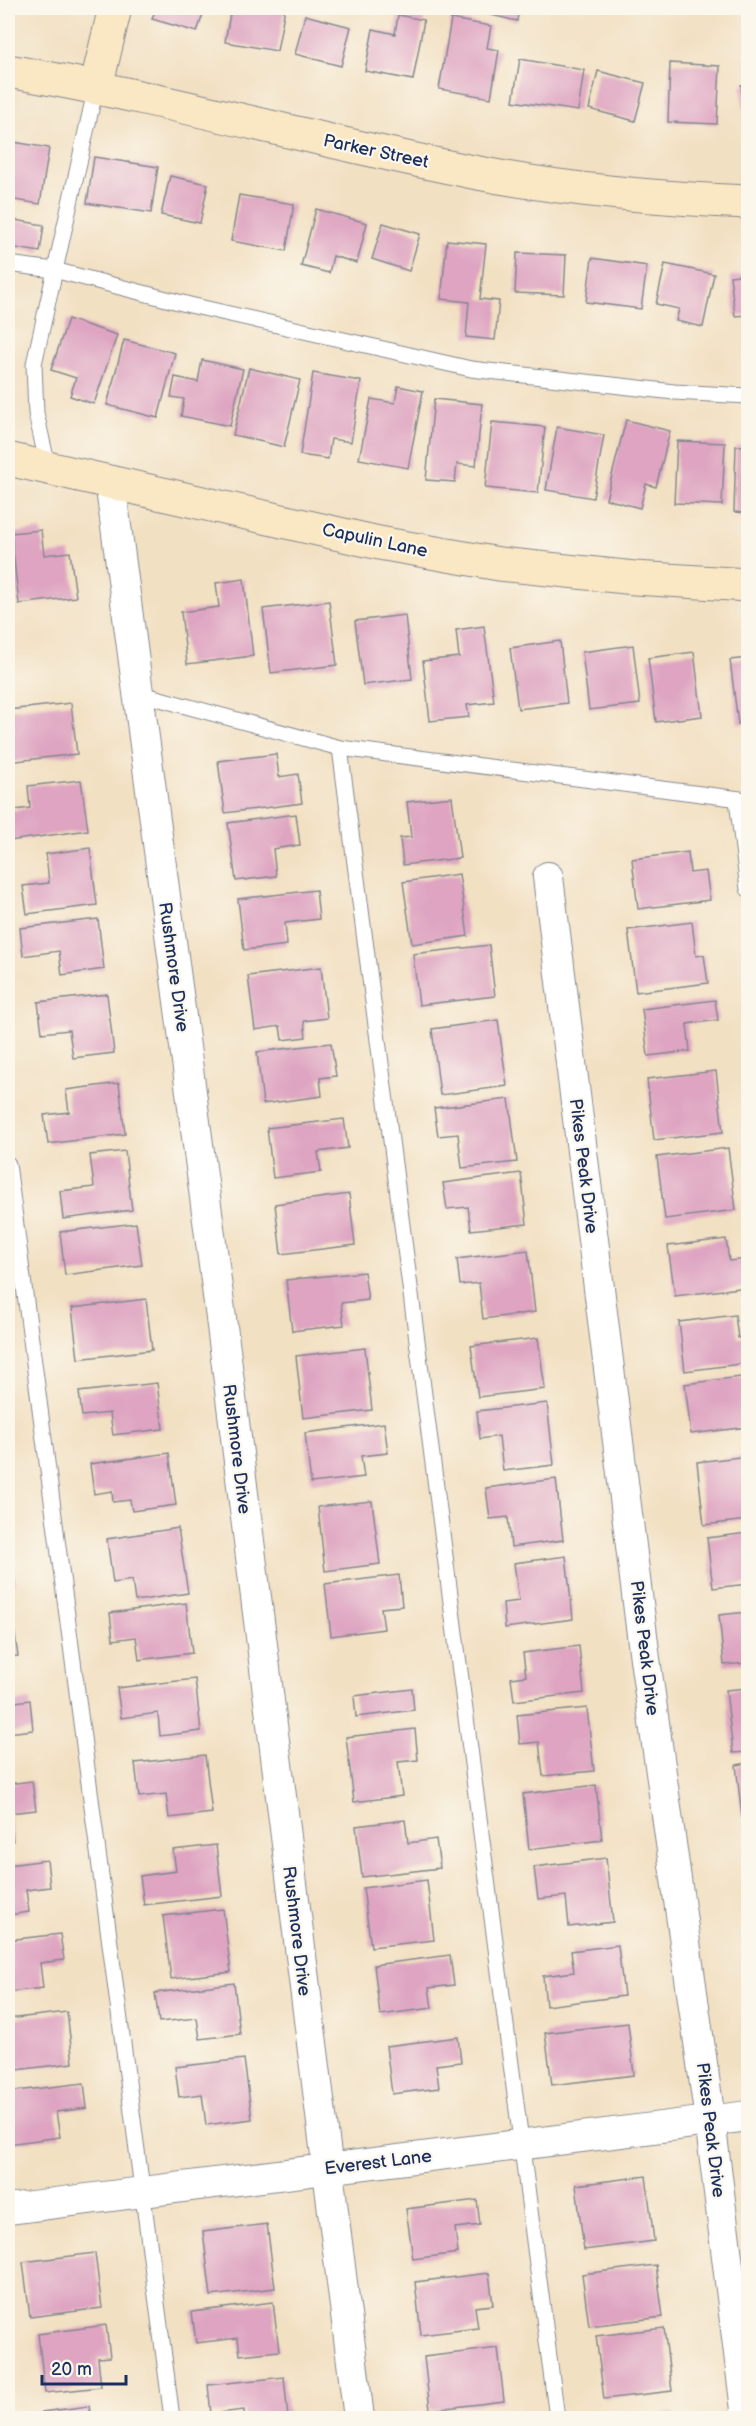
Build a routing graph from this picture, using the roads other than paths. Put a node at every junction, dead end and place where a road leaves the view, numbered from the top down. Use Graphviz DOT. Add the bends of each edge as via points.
graph roads {
  1 [pos="115,8"];
  2 [pos="8,71"];
  3 [pos="96,87"];
  4 [pos="748,202"];
  5 [pos="8,264"];
  6 [pos="54,270"];
  7 [pos="748,396"];
  8 [pos="8,459"];
  9 [pos="48,467"];
  10 [pos="110,481"];
  11 [pos="748,585"];
  12 [pos="138,693"];
  13 [pos="340,748"];
  14 [pos="743,800"];
  15 [pos="548,877"];
  16 [pos="748,889"];
  17 [pos="8,1164"];
  18 [pos="748,2116"];
  19 [pos="710,2120"];
  20 [pos="522,2144"];
  21 [pos="327,2169"];
  22 [pos="143,2192"];
  23 [pos="8,2209"];
  24 [pos="172,2418"];
  25 [pos="359,2418"];
  26 [pos="557,2418"];
  27 [pos="747,2418"];
  1 -- 3 [label="main road"];
  2 -- 3 [label="main road, Parker Street"];
  3 -- 4 [label="main road, Parker Street" via="476,172 626,195"];
  3 -- 6 [label="lane"];
  5 -- 6 [label="lane"];
  6 -- 7 [label="lane" via="471,369 674,392"];
  6 -- 9 [label="lane" via="34,364 36,412"];
  8 -- 9 [label="main road, Capulin Lane"];
  9 -- 10 [label="main road, Capulin Lane"];
  10 -- 11 [label="main road, Capulin Lane" via="379,543 499,564"];
  10 -- 12 [label="street, Rushmore Drive"];
  12 -- 13 [label="lane"];
  12 -- 21 [label="street, Rushmore Drive"];
  13 -- 14 [label="lane"];
  13 -- 20 [label="lane"];
  14 -- 16 [label="lane"];
  15 -- 19 [label="street, Pikes Peak Drive" via="645,1659"];
  17 -- 22 [label="lane"];
  18 -- 19 [label="street, Everest Lane"];
  19 -- 20 [label="street, Everest Lane"];
  19 -- 27 [label="street, Pikes Peak Drive"];
  20 -- 21 [label="street, Everest Lane"];
  20 -- 26 [label="lane"];
  21 -- 22 [label="street, Everest Lane"];
  21 -- 25 [label="street, Rushmore Drive"];
  22 -- 23 [label="street, Everest Lane"];
  22 -- 24 [label="lane"];
}
